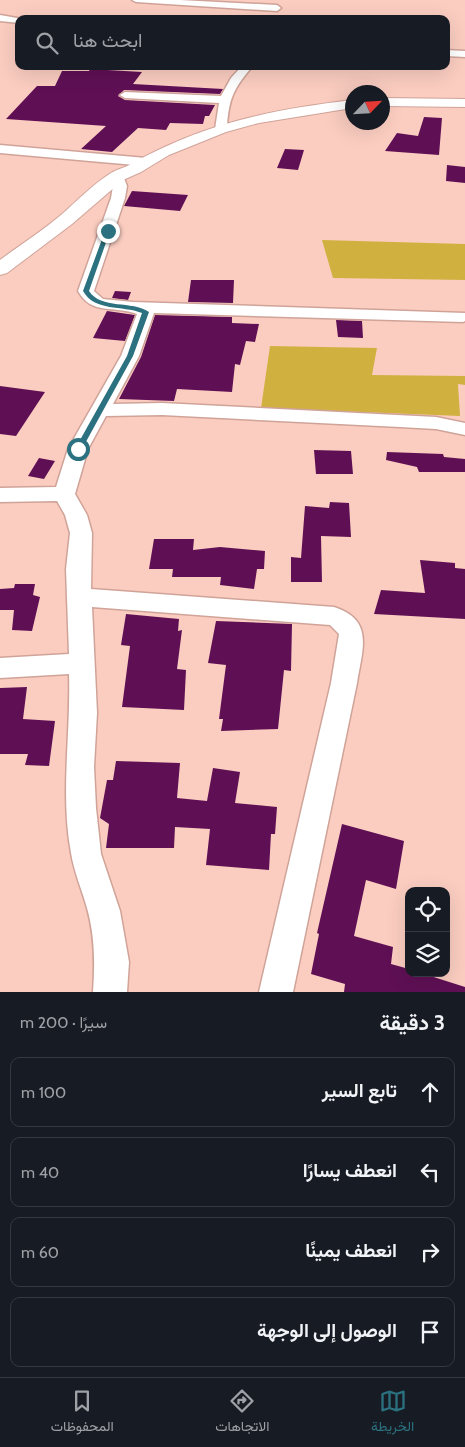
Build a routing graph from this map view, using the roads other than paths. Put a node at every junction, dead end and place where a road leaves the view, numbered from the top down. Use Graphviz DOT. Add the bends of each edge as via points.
graph roads {
  1 [pos="136,0"];
  2 [pos="277,8"];
  3 [pos="0,18"];
  4 [pos="15,20"];
  5 [pos="450,53"];
  6 [pos="465,54"];
  7 [pos="243,70"];
  8 [pos="125,95"];
  9 [pos="226,100"];
  10 [pos="390,102"];
  11 [pos="465,102"];
  12 [pos="345,105"];
  13 [pos="221,129"];
  14 [pos="0,149"];
  15 [pos="146,162"];
  16 [pos="117,176"];
  17 [pos="2,265"];
  18 [pos="133,307"];
  19 [pos="463,317"];
  20 [pos="101,410"];
  21 [pos="465,429"];
  22 [pos="64,494"];
  23 [pos="0,495"];
  24 [pos="80,597"];
  25 [pos="83,663"];
  26 [pos="0,668"];
  27 [pos="110,992"];
  28 [pos="276,992"];
  1 -- 2 [label="street"];
  3 -- 4 [label="street"];
  5 -- 6 [label="street"];
  7 -- 9 [label="street" via="236,76"];
  8 -- 9 [label="street"];
  9 -- 13 [label="street"];
  10 -- 11 [label="main road"];
  12 -- 13 [label="main road" via="291,112"];
  13 -- 15 [label="main road"];
  14 -- 15 [label="street"];
  15 -- 16 [label="main road"];
  16 -- 17 [label="main road" via="66,220"];
  16 -- 18 [label="street" via="120,186 118,198 86,291 99,303"];
  18 -- 19 [label="street"];
  18 -- 20 [label="street" via="146,312 130,356"];
  20 -- 21 [label="street" via="162,409 400,421"];
  20 -- 22 [label="street" via="78,449"];
  22 -- 23 [label="street"];
  22 -- 24 [label="street" via="76,515 81,533"];
  24 -- 25 [label="street"];
  24 -- 28 [label="street" via="334,616 345,622 352,633 344,683"];
  25 -- 26 [label="street"];
  25 -- 27 [label="street" via="80,808 86,854 104,911 112,962"];
}
